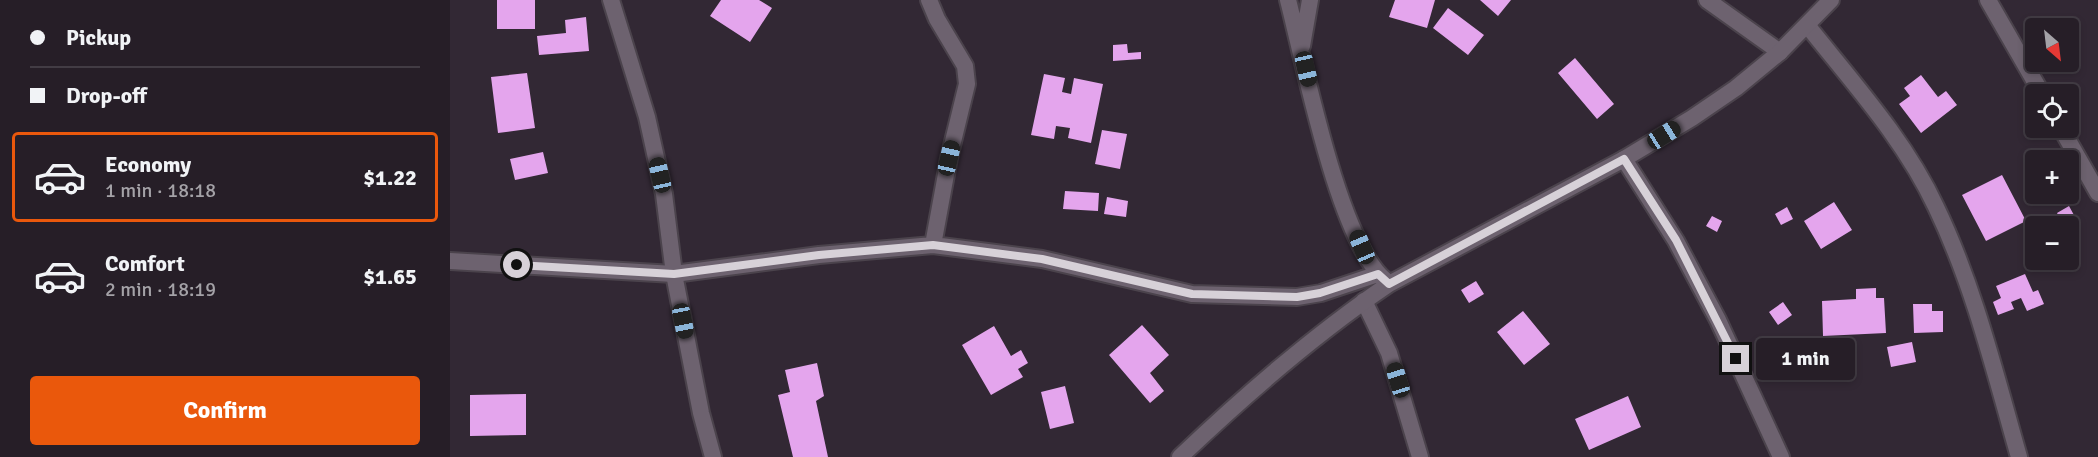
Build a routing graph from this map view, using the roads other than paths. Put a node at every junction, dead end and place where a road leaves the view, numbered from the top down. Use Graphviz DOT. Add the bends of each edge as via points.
graph roads {
  1 [pos="611,0"];
  2 [pos="929,0"];
  3 [pos="1288,0"];
  4 [pos="1310,0"];
  5 [pos="1707,0"];
  6 [pos="1831,0"];
  7 [pos="1988,0"];
  8 [pos="1807,25"];
  9 [pos="1301,49"];
  10 [pos="1780,52"];
  11 [pos="2036,84"];
  12 [pos="2067,138"];
  13 [pos="1624,159"];
  14 [pos="2098,193"];
  15 [pos="933,245"];
  16 [pos="450,261"];
  17 [pos="674,274"];
  18 [pos="1384,279"];
  19 [pos="1364,301"];
  20 [pos="713,457"];
  21 [pos="1180,457"];
  22 [pos="1420,457"];
  23 [pos="1781,457"];
  24 [pos="2019,457"];
  1 -- 17 [label="street" via="647,117 664,194"];
  2 -- 15 [label="street" via="966,66 967,84"];
  3 -- 9 [label="street"];
  4 -- 9 [label="street"];
  5 -- 10 [label="street"];
  6 -- 8 [label="street"];
  7 -- 11 [label="street"];
  8 -- 10 [label="street"];
  8 -- 24 [label="street" via="1900,144 1936,205 1984,331"];
  9 -- 18 [label="street" via="1344,206 1362,247"];
  10 -- 13 [label="street" via="1736,88"];
  12 -- 14 [label="street"];
  13 -- 18 [label="street"];
  13 -- 23 [label="street" via="1676,240"];
  15 -- 17 [label="street"];
  15 -- 18 [label="street" via="1042,259 1192,294 1297,297"];
  16 -- 17 [label="street"];
  17 -- 20 [label="street"];
  18 -- 19 [label="street"];
  19 -- 21 [label="street" via="1298,350"];
  19 -- 22 [label="street" via="1389,353"];
}
